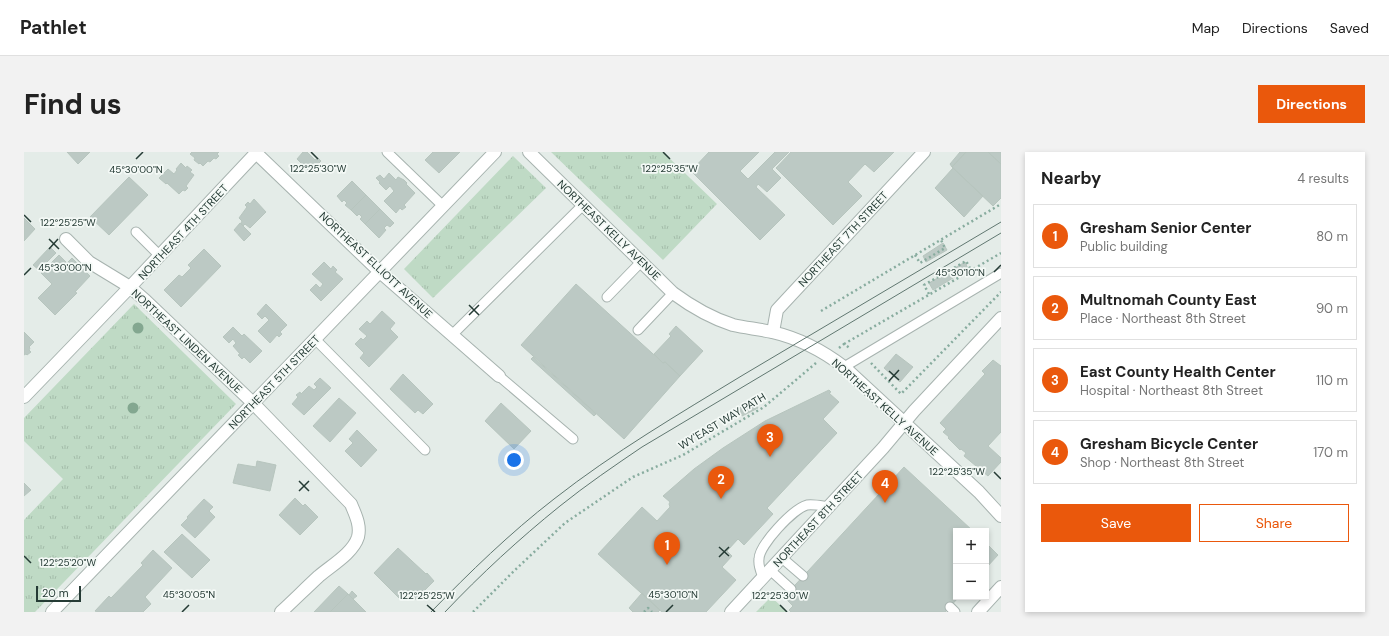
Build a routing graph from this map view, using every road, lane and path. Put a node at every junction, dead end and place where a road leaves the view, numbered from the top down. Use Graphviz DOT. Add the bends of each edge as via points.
graph roads {
  1 [pos="256,152"];
  2 [pos="387,152"];
  3 [pos="495,152"];
  4 [pos="529,152"];
  5 [pos="924,152"];
  6 [pos="1001,204"];
  7 [pos="583,205"];
  8 [pos="443,206"];
  9 [pos="136,232"];
  10 [pos="66,239"];
  11 [pos="941,240"];
  12 [pos="1001,253"];
  13 [pos="915,255"];
  14 [pos="160,256"];
  15 [pos="641,262"];
  16 [pos="971,270"];
  17 [pos="380,272"];
  18 [pos="1001,274"];
  19 [pos="130,287"];
  20 [pos="1001,292"];
  21 [pos="674,293"];
  22 [pos="930,294"];
  23 [pos="608,297"];
  24 [pos="821,311"];
  25 [pos="999,324"];
  26 [pos="638,330"];
  27 [pos="773,332"];
  28 [pos="452,335"];
  29 [pos="315,339"];
  30 [pos="844,344"];
  31 [pos="828,355"];
  32 [pos="862,356"];
  33 [pos="844,366"];
  34 [pos="499,376"];
  35 [pos="24,396"];
  36 [pos="253,403"];
  37 [pos="904,423"];
  38 [pos="572,439"];
  39 [pos="425,450"];
  40 [pos="829,507"];
  41 [pos="1001,516"];
  42 [pos="782,558"];
  43 [pos="767,574"];
  44 [pos="803,576"];
  45 [pos="1001,587"];
  46 [pos="791,589"];
  47 [pos="52,612"];
  48 [pos="281,612"];
  49 [pos="473,612"];
  50 [pos="644,612"];
  51 [pos="652,612"];
  52 [pos="731,612"];
  53 [pos="978,612"];
  1 -- 14 [label="street, NORTHEAST 4TH STREET"];
  1 -- 17 [label="street, NORTHEAST ELLIOTT AVENUE"];
  2 -- 8 [label="lane"];
  3 -- 8 [label="street, NORTHEAST 5TH STREET"];
  4 -- 7 [label="street, NORTHEAST KELLY AVENUE"];
  5 -- 27 [label="street, NORTHEAST 7TH STREET" via="778,310"];
  6 -- 11 [label="path"];
  7 -- 15 [label="street, NORTHEAST KELLY AVENUE"];
  7 -- 28 [label="lane"];
  8 -- 17 [label="street, NORTHEAST 5TH STREET"];
  9 -- 14 [label="lane"];
  10 -- 19 [label="street, NORTHEAST LINDEN AVENUE" via="89,262"];
  11 -- 13 [label="path"];
  11 -- 13 [label="path" via="945,248 920,263"];
  12 -- 16 [label="path, WY'EAST WAY PATH"];
  13 -- 24 [label="path"];
  14 -- 19 [label="street, NORTHEAST 4TH STREET"];
  15 -- 21 [label="street, NORTHEAST KELLY AVENUE"];
  15 -- 23 [label="lane"];
  16 -- 22 [label="path, WY'EAST WAY PATH"];
  16 -- 22 [label="path" via="966,261 924,285"];
  17 -- 28 [label="street, NORTHEAST ELLIOTT AVENUE"];
  17 -- 29 [label="street, NORTHEAST 5TH STREET"];
  18 -- 32 [label="lane"];
  19 -- 35 [label="street, NORTHEAST 4TH STREET"];
  19 -- 36 [label="street, NORTHEAST LINDEN AVENUE"];
  20 -- 32 [label="path" via="901,394"];
  21 -- 26 [label="lane"];
  21 -- 27 [label="street, NORTHEAST KELLY AVENUE" via="695,308 721,321"];
  22 -- 30 [label="path, WY'EAST WAY PATH"];
  25 -- 37 [label="street, NORTHEAST 8TH STREET"];
  27 -- 31 [label="street, NORTHEAST KELLY AVENUE" via="800,341"];
  28 -- 34 [label="street, NORTHEAST ELLIOTT AVENUE"];
  29 -- 36 [label="street, NORTHEAST 5TH STREET"];
  29 -- 39 [label="lane"];
  30 -- 31 [label="path, WY'EAST WAY PATH"];
  30 -- 32 [label="path"];
  31 -- 33 [label="street, NORTHEAST KELLY AVENUE"];
  31 -- 49 [label="path, WY'EAST WAY PATH" via="764,407 683,455 633,477 565,523"];
  32 -- 33 [label="lane"];
  33 -- 37 [label="street, NORTHEAST KELLY AVENUE"];
  34 -- 38 [label="lane"];
  36 -- 47 [label="street, NORTHEAST 5TH STREET"];
  36 -- 48 [label="street, NORTHEAST LINDEN AVENUE" via="351,504 359,526 358,536 348,552"];
  37 -- 40 [label="street, NORTHEAST 8TH STREET"];
  37 -- 41 [label="street, NORTHEAST KELLY AVENUE" via="979,492"];
  40 -- 42 [label="street, NORTHEAST 8TH STREET"];
  40 -- 43 [label="lane" via="807,505 783,524 762,549 759,558 759,566"];
  42 -- 43 [label="street, NORTHEAST 8TH STREET"];
  42 -- 44 [label="lane"];
  43 -- 46 [label="lane"];
  43 -- 52 [label="street, NORTHEAST 8TH STREET"];
  45 -- 53 [label="street"];
  50 -- 51 [label="path" via="648,608"];
}
